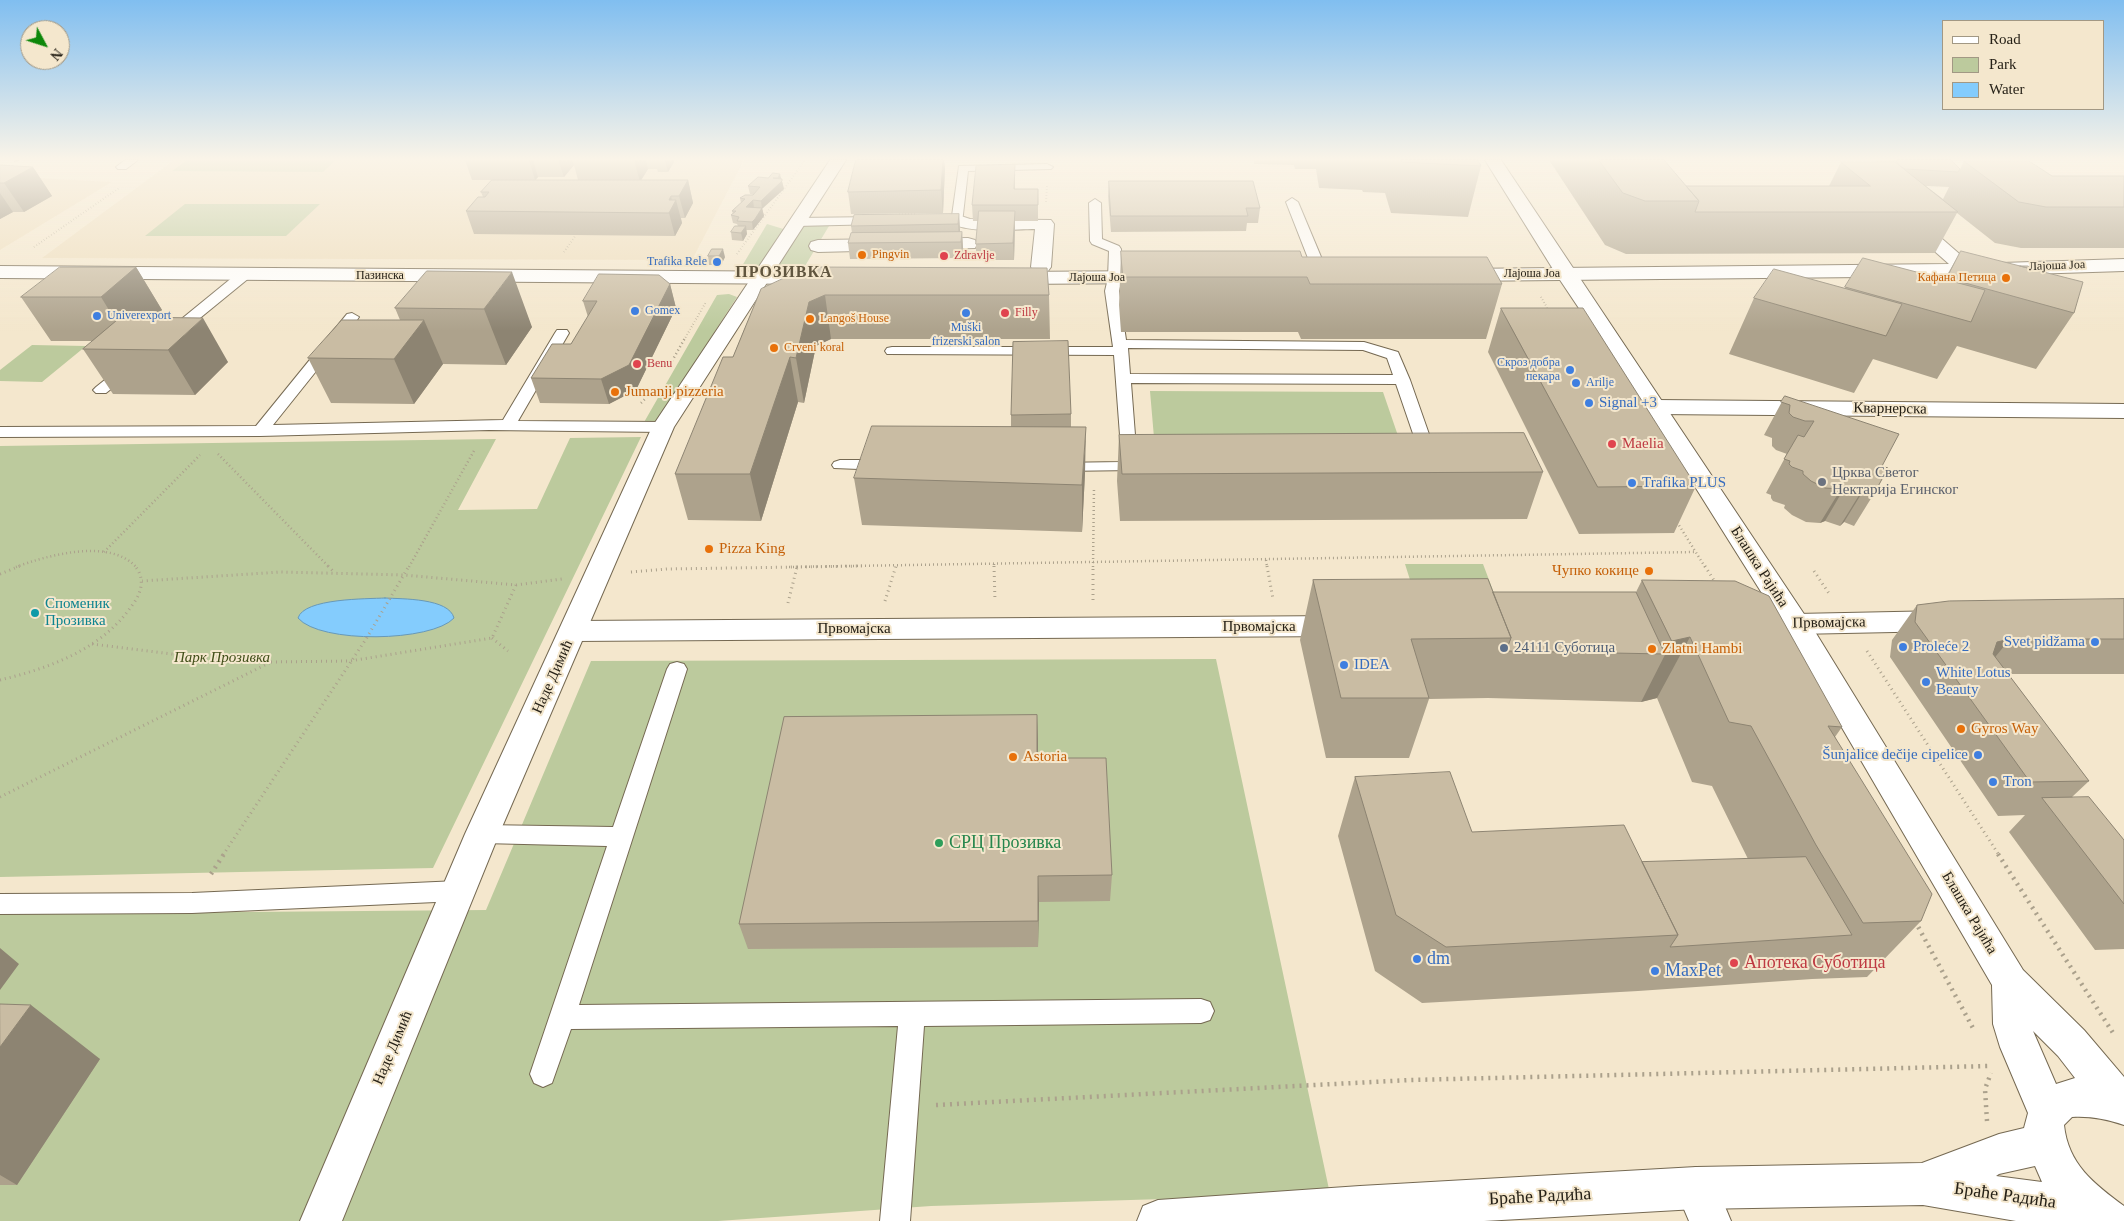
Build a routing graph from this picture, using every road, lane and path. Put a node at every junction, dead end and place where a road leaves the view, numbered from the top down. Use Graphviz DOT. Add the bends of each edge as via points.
graph roads {
  1 [pos="77,217"];
  2 [pos="799,217"];
  3 [pos="900,217"];
  4 [pos="963,217"];
  5 [pos="1045,217"];
  6 [pos="1095,217"];
  7 [pos="1298,217"];
  8 [pos="1529,217"];
  9 [pos="1907,217"];
  10 [pos="895,218"];
  11 [pos="930,220"];
  12 [pos="796,222"];
  13 [pos="963,222"];
  14 [pos="1045,224"];
  15 [pos="818,246"];
  16 [pos="32,248"];
  17 [pos="2124,264"];
  18 [pos="1041,267"];
  19 [pos="1966,270"];
  20 [pos="0,272"];
  21 [pos="1527,274"];
  22 [pos="1566,274"];
  23 [pos="1441,275"];
  24 [pos="244,276"];
  25 [pos="1322,276"];
  26 [pos="1174,277"];
  27 [pos="832,278"];
  28 [pos="992,278"];
  29 [pos="1115,278"];
  30 [pos="760,279"];
  31 [pos="1550,313"];
  32 [pos="352,317"];
  33 [pos="562,333"];
  34 [pos="161,342"];
  35 [pos="1120,348"];
  36 [pos="892,350"];
  37 [pos="139,360"];
  38 [pos="1123,378"];
  39 [pos="1403,380"];
  40 [pos="101,390"];
  41 [pos="1656,407"];
  42 [pos="2121,414"];
  43 [pos="489,424"];
  44 [pos="508,425"];
  45 [pos="662,427"];
  46 [pos="260,430"];
  47 [pos="224,431"];
  48 [pos="0,432"];
  49 [pos="210,445"];
  50 [pos="840,465"];
  51 [pos="898,465"];
  52 [pos="1045,466"];
  53 [pos="1094,466"];
  54 [pos="1129,467"];
  55 [pos="1148,468"];
  56 [pos="1425,472"];
  57 [pos="1676,520"];
  58 [pos="104,552"];
  59 [pos="1696,552"];
  60 [pos="1266,560"];
  61 [pos="1094,563"];
  62 [pos="994,564"];
  63 [pos="896,566"];
  64 [pos="797,567"];
  65 [pos="0,574"];
  66 [pos="335,574"];
  67 [pos="404,575"];
  68 [pos="597,575"];
  69 [pos="142,581"];
  70 [pos="1716,584"];
  71 [pos="516,585"];
  72 [pos="1967,621"];
  73 [pos="1781,624"];
  74 [pos="1367,626"];
  75 [pos="1279,627"];
  76 [pos="996,628"];
  77 [pos="877,629"];
  78 [pos="1092,629"];
  79 [pos="782,630"];
  80 [pos="574,631"];
  81 [pos="492,638"];
  82 [pos="92,644"];
  83 [pos="1863,646"];
  84 [pos="508,651"];
  85 [pos="350,661"];
  86 [pos="271,662"];
  87 [pos="677,669"];
  88 [pos="0,680"];
  89 [pos="0,797"];
  90 [pos="482,834"];
  91 [pos="622,837"];
  92 [pos="458,891"];
  93 [pos="192,903"];
  94 [pos="0,904"];
  95 [pos="1910,913"];
  96 [pos="2010,982"];
  97 [pos="1201,1011"];
  98 [pos="912,1013"];
  99 [pos="562,1017"];
  100 [pos="1976,1032"];
  101 [pos="2119,1041"];
  102 [pos="1990,1057"];
  103 [pos="543,1074"];
  104 [pos="2122,1104"];
  105 [pos="904,1107"];
  106 [pos="2047,1127"];
  107 [pos="1923,1184"];
  108 [pos="1703,1205"];
  109 [pos="2098,1213"];
  110 [pos="321,1221"];
  111 [pos="895,1221"];
  112 [pos="1158,1221"];
  1 -- 16 [label="path"];
  2 -- 12 [label="street, Наде Димић"];
  3 -- 10 [label="path"];
  4 -- 13 [label="lane"];
  5 -- 14 [label="path"];
  6 -- 29 [label="lane" via="1096,241 1115,249"];
  7 -- 25 [label="lane"];
  8 -- 22 [label="street, Блашка Рајића"];
  9 -- 19 [label="street"];
  10 -- 12 [label="lane"];
  11 -- 13 [label="lane"];
  12 -- 30 [label="street, Наде Димић"];
  13 -- 14 [label="street"];
  13 -- 15 [label="street" via="968,252"];
  14 -- 18 [label="street"];
  17 -- 19 [label="street, Лајоша Јоа"];
  19 -- 22 [label="street, Лајоша Јоа"];
  20 -- 24 [label="street, Пазинска"];
  21 -- 22 [label="street, Лајоша Јоа"];
  21 -- 23 [label="street, Лајоша Јоа"];
  21 -- 31 [label="path"];
  22 -- 41 [label="street, Блашка Рајића"];
  24 -- 30 [label="street, Пазинска"];
  24 -- 34 [label="lane"];
  26 -- 29 [label="street, Лајоша Јоа"];
  27 -- 30 [label="street"];
  28 -- 29 [label="street, Лајоша Јоа"];
  29 -- 35 [label="lane" via="1112,291"];
  30 -- 45 [label="street, Наде Димић"];
  32 -- 46 [label="lane"];
  33 -- 44 [label="lane"];
  35 -- 36 [label="lane"];
  35 -- 38 [label="lane"];
  35 -- 39 [label="lane" via="1364,346 1393,355"];
  37 -- 40 [label="lane"];
  38 -- 39 [label="lane"];
  38 -- 54 [label="lane"];
  39 -- 56 [label="lane" via="1434,472"];
  41 -- 42 [label="street, Кварнерска"];
  41 -- 73 [label="street, Блашка Рајића" via="1689,473"];
  43 -- 44 [label="lane"];
  43 -- 46 [label="lane"];
  43 -- 67 [label="path"];
  44 -- 45 [label="lane"];
  45 -- 68 [label="street, Наде Димић"];
  46 -- 47 [label="lane"];
  47 -- 48 [label="lane"];
  47 -- 49 [label="path"];
  49 -- 58 [label="path"];
  49 -- 66 [label="path"];
  50 -- 51 [label="lane"];
  52 -- 53 [label="lane"];
  53 -- 54 [label="lane"];
  53 -- 61 [label="path"];
  54 -- 55 [label="lane"];
  57 -- 59 [label="path"];
  58 -- 65 [label="path" via="77,552 47,558"];
  58 -- 69 [label="path" via="132,562"];
  59 -- 60 [label="path"];
  59 -- 70 [label="path"];
  60 -- 61 [label="path"];
  60 -- 75 [label="path"];
  61 -- 62 [label="path"];
  61 -- 78 [label="path"];
  62 -- 63 [label="path"];
  62 -- 76 [label="path"];
  63 -- 64 [label="path"];
  63 -- 77 [label="path"];
  64 -- 68 [label="path" via="667,569"];
  64 -- 79 [label="path"];
  66 -- 67 [label="path"];
  66 -- 69 [label="path" via="281,572"];
  67 -- 71 [label="path"];
  67 -- 85 [label="path"];
  68 -- 71 [label="path"];
  68 -- 80 [label="street, Наде Димић"];
  69 -- 82 [label="path" via="138,599 124,618"];
  71 -- 81 [label="path"];
  72 -- 73 [label="street, Првомајска"];
  73 -- 96 [label="street, Блашка Рајића"];
  74 -- 75 [label="street, Првомајска"];
  75 -- 78 [label="street, Првомајска"];
  76 -- 77 [label="street, Првомајска"];
  76 -- 78 [label="street, Првомајска"];
  77 -- 79 [label="street, Првомајска"];
  79 -- 80 [label="street, Првомајска"];
  80 -- 90 [label="street, Наде Димић"];
  81 -- 84 [label="path"];
  81 -- 85 [label="path"];
  82 -- 86 [label="path" via="196,657"];
  82 -- 88 [label="path" via="36,671"];
  83 -- 101 [label="path"];
  85 -- 86 [label="path"];
  85 -- 93 [label="path"];
  86 -- 89 [label="path"];
  87 -- 91 [label="lane"];
  90 -- 91 [label="lane"];
  90 -- 92 [label="street, Наде Димић"];
  91 -- 99 [label="lane"];
  92 -- 93 [label="lane"];
  92 -- 110 [label="street, Наде Димић"];
  93 -- 94 [label="lane"];
  95 -- 100 [label="path"];
  96 -- 104 [label="street, Блашка Рајића" via="2071,1043"];
  96 -- 106 [label="street, Блашка Рајића" via="2012,1024"];
  97 -- 98 [label="lane"];
  98 -- 99 [label="lane"];
  98 -- 105 [label="lane"];
  99 -- 103 [label="lane"];
  102 -- 105 [label="path" via="1994,1066 1410,1080"];
  104 -- 106 [label="street" via="2084,1096 2069,1097 2057,1103"];
  105 -- 111 [label="lane"];
  106 -- 107 [label="street, Браће Радића" via="1999,1154"];
  106 -- 109 [label="street, Блашка Рајића" via="2054,1163"];
  107 -- 108 [label="street, Браће Радића"];
  107 -- 109 [label="street, Браће Радића"];
  108 -- 112 [label="street, Браће Радића" via="1370,1206"];
}
